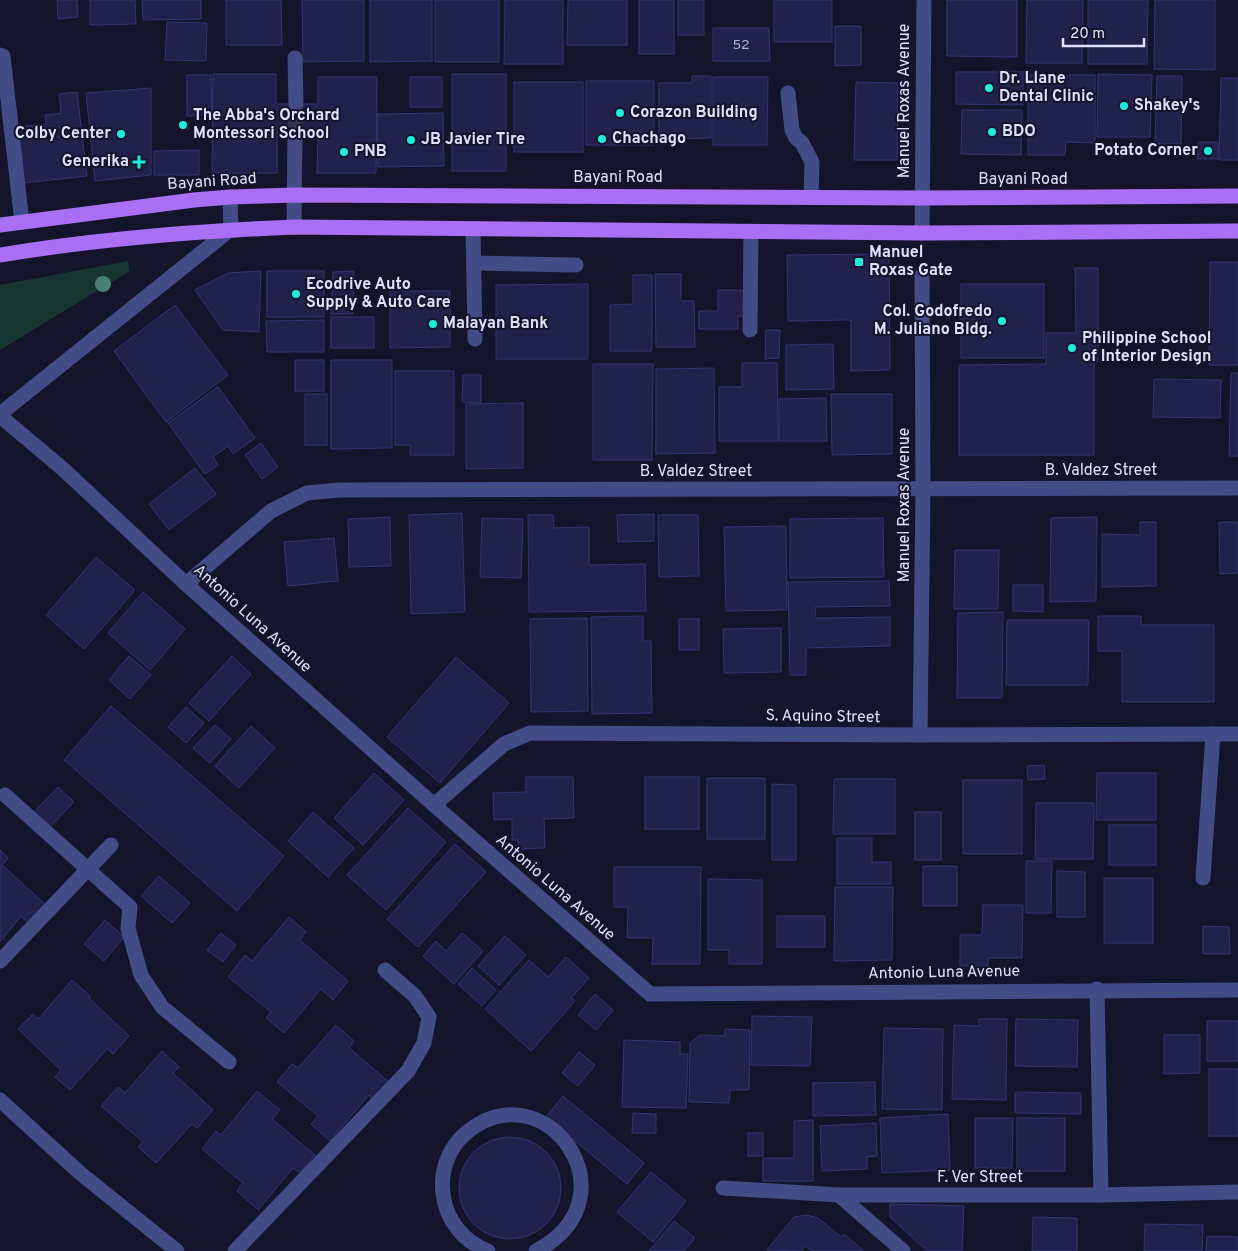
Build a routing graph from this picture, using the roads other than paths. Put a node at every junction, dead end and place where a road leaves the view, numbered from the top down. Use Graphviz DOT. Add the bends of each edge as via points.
graph roads {
  1 [pos="924,0"];
  2 [pos="0,55"];
  3 [pos="295,58"];
  4 [pos="788,94"];
  5 [pos="296,104"];
  6 [pos="295,134"];
  7 [pos="294,195"];
  8 [pos="1238,196"];
  9 [pos="230,197"];
  10 [pos="811,197"];
  11 [pos="922,198"];
  12 [pos="22,222"];
  13 [pos="0,225"];
  14 [pos="294,227"];
  15 [pos="473,228"];
  16 [pos="231,229"];
  17 [pos="1238,231"];
  18 [pos="751,232"];
  19 [pos="922,233"];
  20 [pos="0,255"];
  21 [pos="474,263"];
  22 [pos="576,265"];
  23 [pos="922,275"];
  24 [pos="750,330"];
  25 [pos="475,339"];
  26 [pos="0,415"];
  27 [pos="1238,488"];
  28 [pos="923,490"];
  29 [pos="186,584"];
  30 [pos="1213,734"];
  31 [pos="1238,734"];
  32 [pos="920,735"];
  33 [pos="5,795"];
  34 [pos="434,806"];
  35 [pos="111,845"];
  36 [pos="88,869"];
  37 [pos="1203,878"];
  38 [pos="0,962"];
  39 [pos="385,970"];
  40 [pos="1098,990"];
  41 [pos="1238,990"];
  42 [pos="229,1062"];
  43 [pos="0,1100"];
  44 [pos="723,1188"];
  45 [pos="1238,1192"];
  46 [pos="839,1195"];
  47 [pos="1101,1195"];
  48 [pos="470,1247"];
  49 [pos="178,1251"];
  50 [pos="235,1251"];
  51 [pos="488,1251"];
  52 [pos="536,1251"];
  53 [pos="903,1251"];
  1 -- 11 [label="street, Manuel Roxas Avenue"];
  2 -- 12 [label="street" via="3,56"];
  3 -- 5 [label="street"];
  4 -- 10 [label="street" via="792,130 812,162"];
  6 -- 7 [label="street"];
  7 -- 9 [label="main road, Bayani Road"];
  7 -- 10 [label="main road, Bayani Road"];
  7 -- 14 [label="street"];
  8 -- 11 [label="main road, Bayani Road"];
  9 -- 12 [label="main road, Bayani Road"];
  9 -- 16 [label="street"];
  10 -- 11 [label="main road, Bayani Road"];
  11 -- 19 [label="street, Manuel Roxas Avenue"];
  12 -- 13 [label="main road, Bayani Road"];
  14 -- 15 [label="main road"];
  14 -- 16 [label="main road"];
  15 -- 18 [label="main road"];
  15 -- 21 [label="street"];
  16 -- 20 [label="main road"];
  16 -- 26 [label="street"];
  17 -- 19 [label="main road"];
  18 -- 19 [label="main road"];
  18 -- 24 [label="street"];
  21 -- 22 [label="street"];
  21 -- 25 [label="street"];
  23 -- 28 [label="street, Manuel Roxas Avenue"];
  26 -- 29 [label="street, Antonio Luna Avenue"];
  27 -- 28 [label="street, B. Valdez Street"];
  28 -- 29 [label="street, B. Valdez Street" via="339,490 307,493 271,511"];
  28 -- 32 [label="street, Manuel Roxas Avenue"];
  29 -- 34 [label="street, Antonio Luna Avenue"];
  30 -- 31 [label="street, S. Aquino Street"];
  30 -- 32 [label="street, S. Aquino Street"];
  30 -- 37 [label="street"];
  32 -- 34 [label="street, S. Aquino Street" via="530,732 504,744"];
  33 -- 36 [label="street"];
  34 -- 40 [label="street, Antonio Luna Avenue" via="650,994"];
  35 -- 36 [label="street"];
  36 -- 38 [label="street"];
  36 -- 42 [label="street" via="130,907 128,928 140,975 162,1007"];
  39 -- 50 [label="street" via="415,996 429,1018 424,1043 408,1071"];
  40 -- 41 [label="street, Antonio Luna Avenue"];
  40 -- 47 [label="street"];
  43 -- 49 [label="street" via="80,1173"];
  44 -- 46 [label="street, F. Ver Street"];
  45 -- 47 [label="street, F. Ver Street"];
  46 -- 47 [label="street, F. Ver Street"];
  46 -- 53 [label="street"];
  48 -- 51 [label="street"];
  48 -- 52 [label="street" via="450,1217 444,1201 442,1184 447,1160 460,1138 473,1127 504,1116 521,1116 552,1128 565,1140 580,1169 579,1203 573,1219 557,1238"];
}
